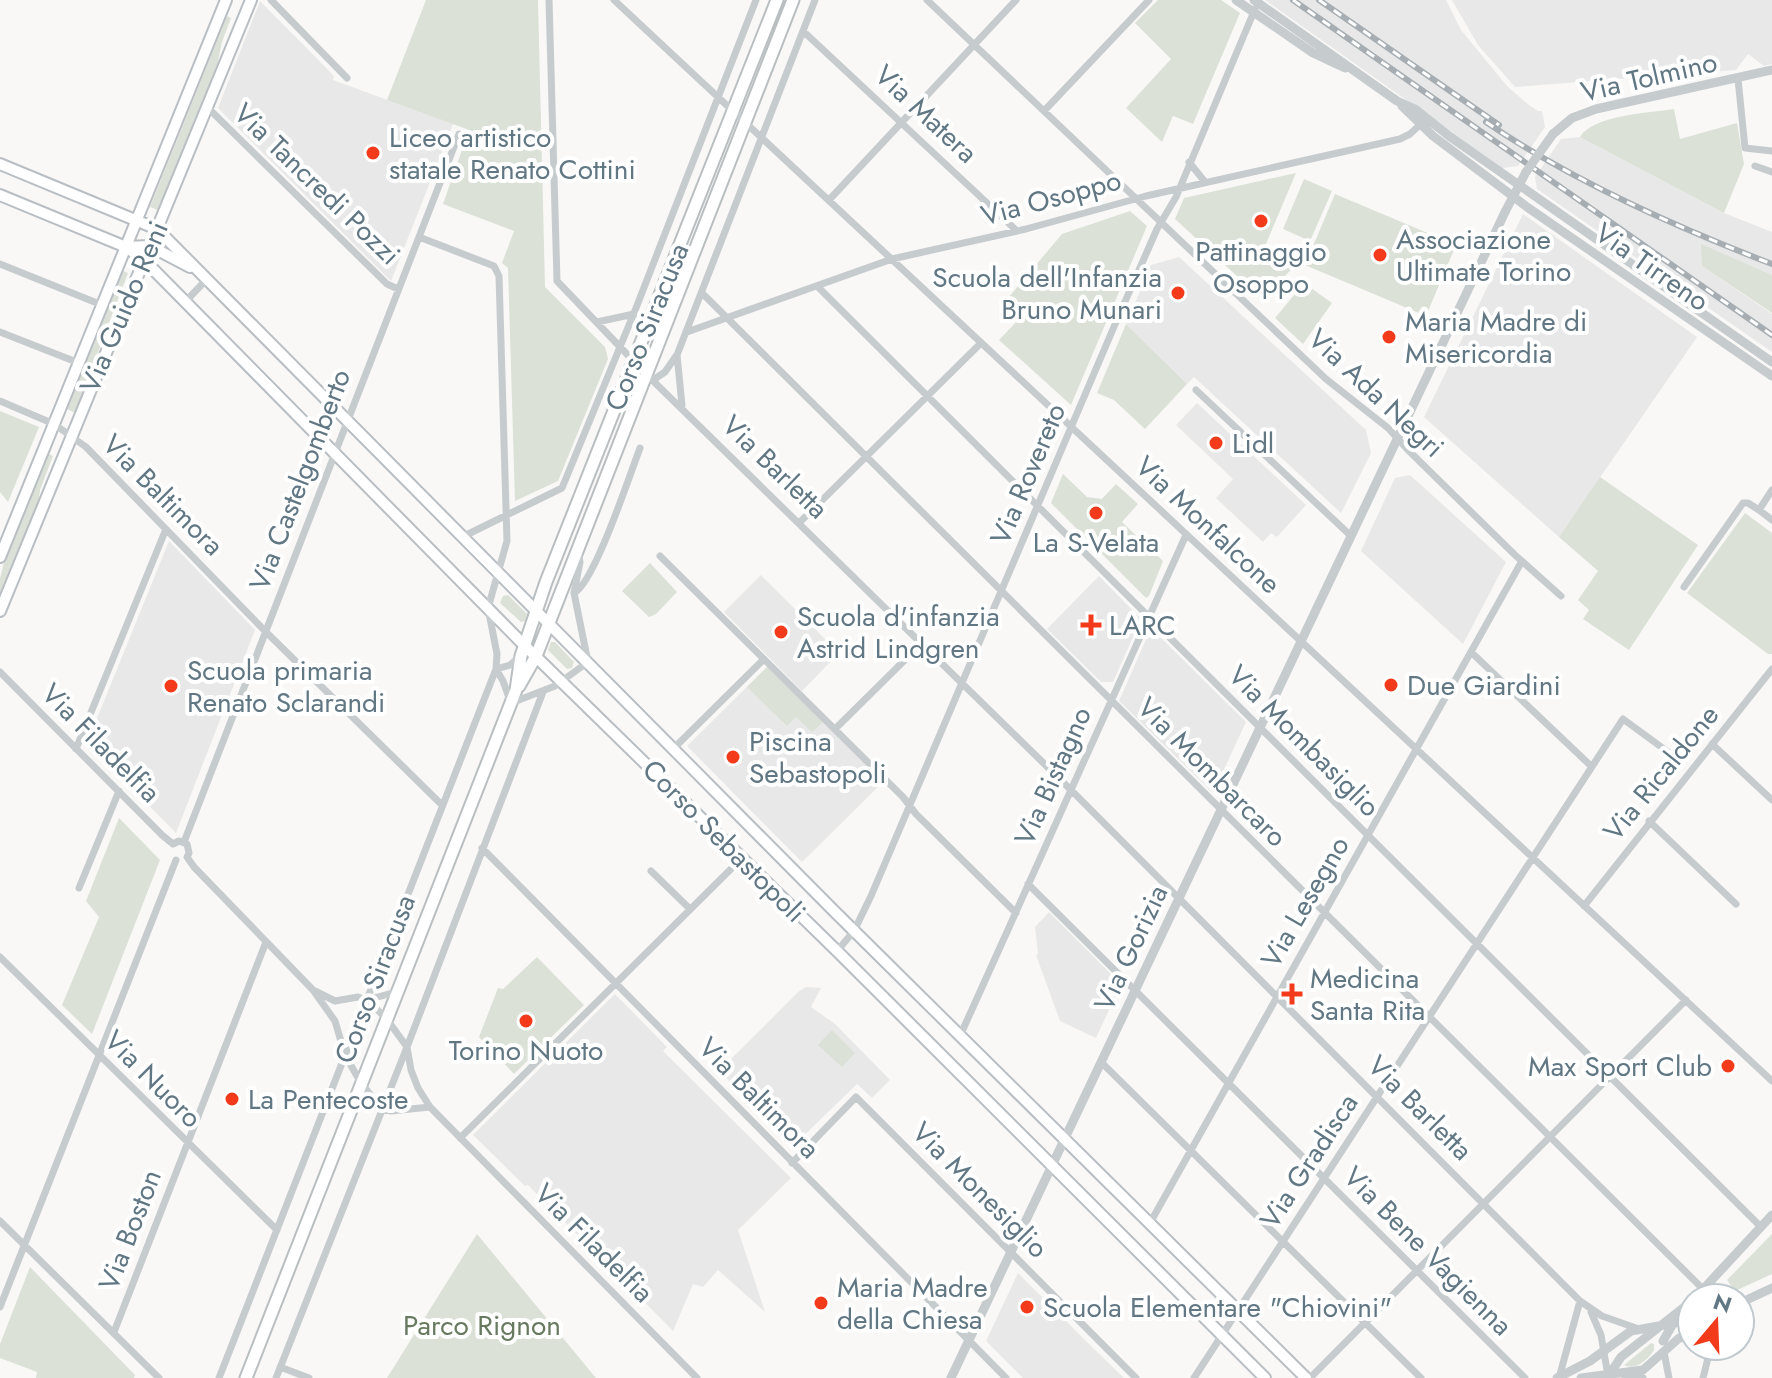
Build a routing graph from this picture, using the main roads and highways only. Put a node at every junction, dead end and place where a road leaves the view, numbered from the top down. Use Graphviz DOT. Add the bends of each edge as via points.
graph roads {
  1 [pos="226,0"];
  2 [pos="777,0"];
  3 [pos="793,0"];
  4 [pos="247,1"];
  5 [pos="0,164"];
  6 [pos="0,195"];
  7 [pos="137,219"];
  8 [pos="157,229"];
  9 [pos="150,246"];
  10 [pos="126,247"];
  11 [pos="144,260"];
  12 [pos="205,276"];
  13 [pos="0,557"];
  14 [pos="0,611"];
  15 [pos="536,611"];
  16 [pos="548,624"];
  17 [pos="523,650"];
  18 [pos="536,656"];
  19 [pos="516,690"];
  20 [pos="246,1378"];
  21 [pos="1265,1378"];
  22 [pos="1308,1378"];
  1 -- 7 [label="main road, Via Guido Reni"];
  2 -- 15 [label="main road, Corso Siracusa"];
  3 -- 16 [label="main road, Corso Siracusa" via="650,377"];
  4 -- 8 [label="main road, Via Guido Reni"];
  5 -- 7 [label="main road, Corso Sebastopoli"];
  6 -- 10 [label="main road"];
  7 -- 8 [label="main road, Corso Sebastopoli"];
  7 -- 10 [label="main road, Via Guido Reni"];
  8 -- 9 [label="main road, Via Guido Reni"];
  8 -- 12 [label="main road, Corso Sebastopoli"];
  9 -- 10 [label="main road"];
  9 -- 11 [label="main road, Via Guido Reni"];
  9 -- 12 [label="main road"];
  10 -- 11 [label="main road, Corso Sebastopoli"];
  10 -- 13 [label="main road, Via Guido Reni"];
  11 -- 14 [label="main road, Via Guido Reni"];
  11 -- 17 [label="main road, Corso Sebastopoli" via="488,608"];
  12 -- 15 [label="main road, Corso Sebastopoli"];
  15 -- 16 [label="main road, Corso Sebastopoli"];
  15 -- 17 [label="main road, Corso Siracusa"];
  16 -- 18 [label="main road, Corso Siracusa"];
  16 -- 22 [label="main road, Corso Sebastopoli"];
  17 -- 18 [label="main road, Corso Sebastopoli"];
  17 -- 19 [label="main road, Corso Siracusa"];
  18 -- 19 [label="main road, Corso Siracusa"];
  18 -- 21 [label="main road, Corso Sebastopoli"];
  19 -- 20 [label="main road, Corso Siracusa"];
}
